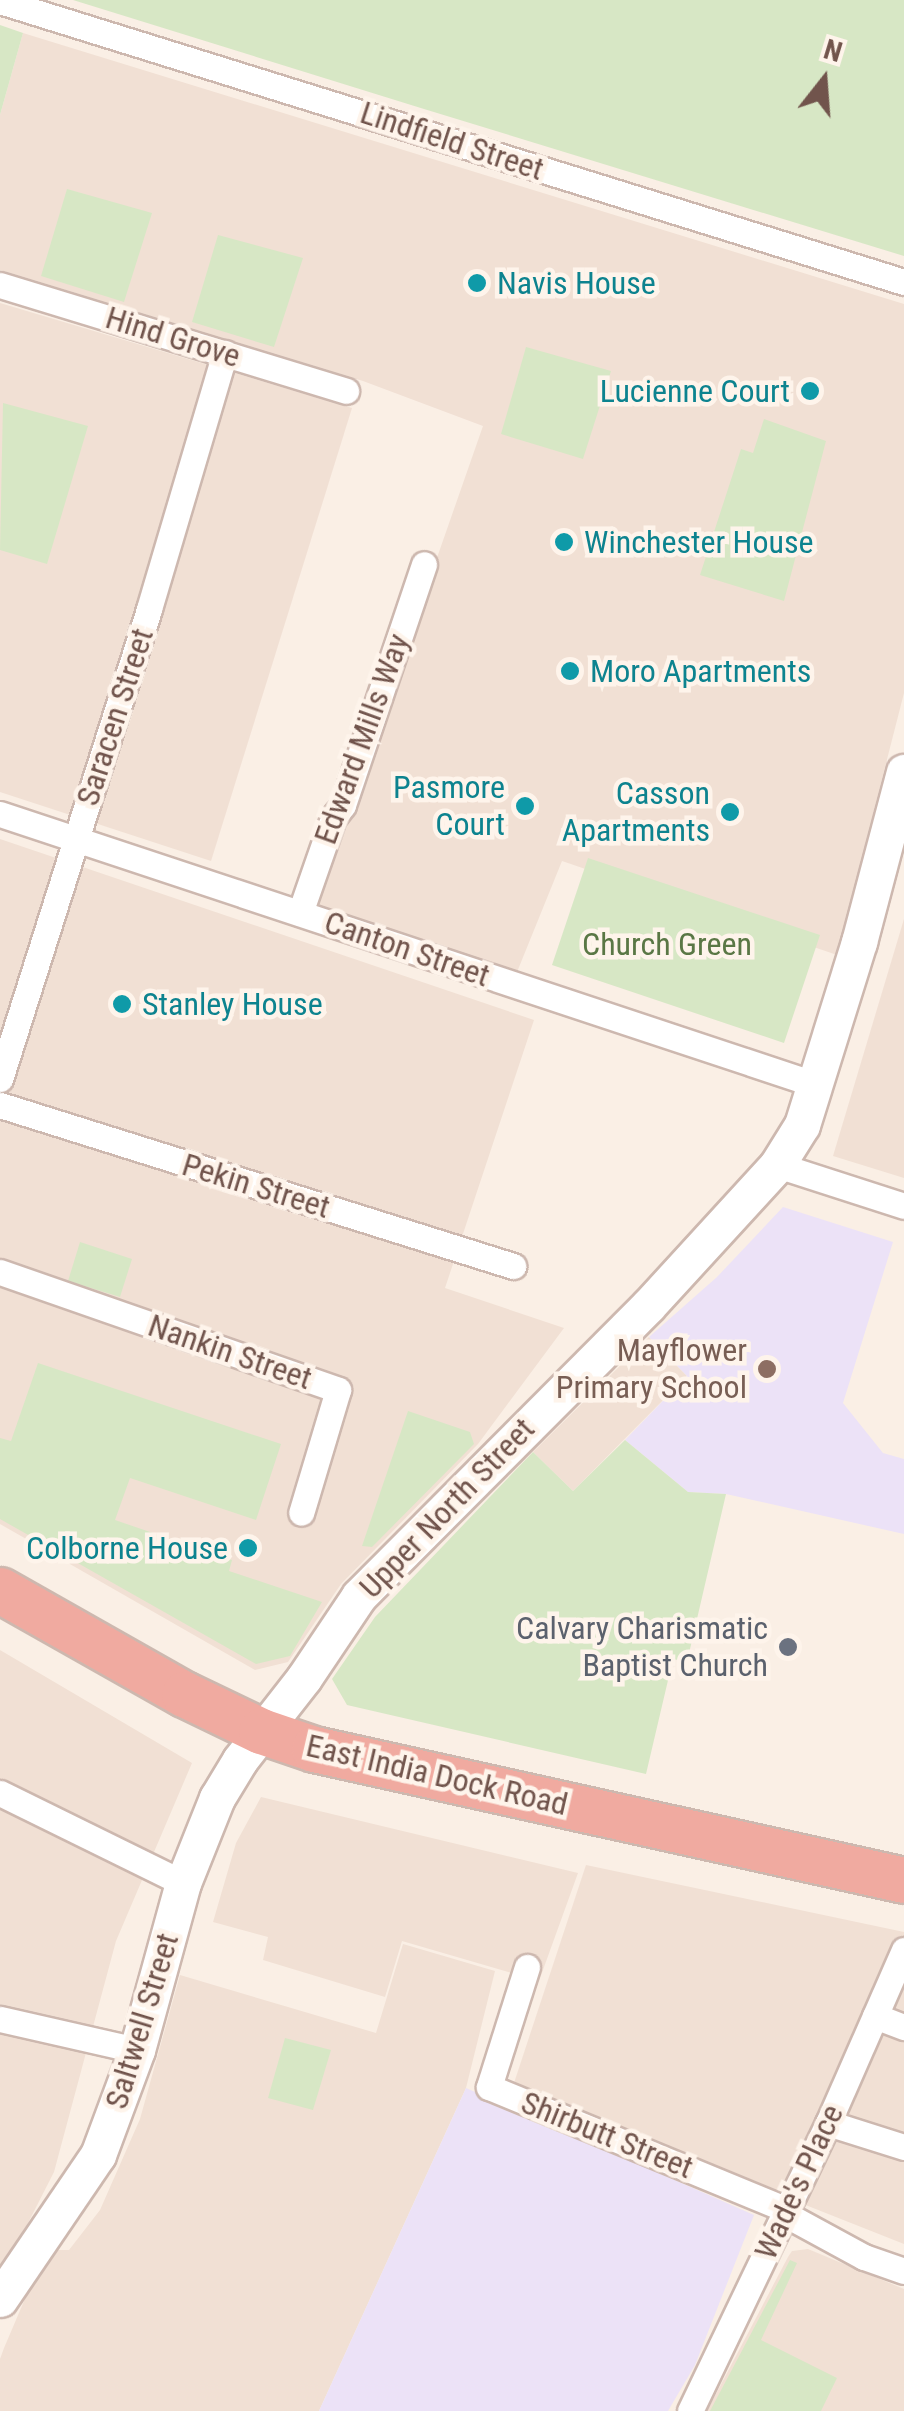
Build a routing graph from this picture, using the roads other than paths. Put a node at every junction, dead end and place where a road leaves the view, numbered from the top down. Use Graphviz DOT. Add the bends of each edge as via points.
graph roads {
  1 [pos="0,1"];
  2 [pos="904,282"];
  3 [pos="0,285"];
  4 [pos="225,353"];
  5 [pos="346,391"];
  6 [pos="424,564"];
  7 [pos="904,772"];
  8 [pos="0,814"];
  9 [pos="75,839"];
  10 [pos="300,914"];
  11 [pos="0,1079"];
  12 [pos="814,1084"];
  13 [pos="0,1105"];
  14 [pos="777,1165"];
  15 [pos="904,1206"];
  16 [pos="513,1266"];
  17 [pos="0,1272"];
  18 [pos="301,1513"];
  19 [pos="0,1590"];
  20 [pos="261,1731"];
  21 [pos="0,1793"];
  22 [pos="902,1868"];
  23 [pos="183,1883"];
  24 [pos="904,1950"];
  25 [pos="527,1967"];
  26 [pos="875,2016"];
  27 [pos="0,2019"];
  28 [pos="904,2026"];
  29 [pos="137,2050"];
  30 [pos="828,2122"];
  31 [pos="904,2147"];
  32 [pos="784,2211"];
  33 [pos="904,2271"];
  34 [pos="0,2300"];
  35 [pos="690,2411"];
  1 -- 2 [label="street, Lindfield Street"];
  3 -- 4 [label="street, Hind Grove"];
  4 -- 5 [label="street, Hind Grove"];
  4 -- 9 [label="street, Saracen Street"];
  6 -- 10 [label="street, Edward Mills Way"];
  7 -- 12 [label="street, Upper North Street"];
  8 -- 9 [label="street, Canton Street"];
  9 -- 10 [label="street, Canton Street"];
  9 -- 11 [label="street, Saracen Street"];
  10 -- 12 [label="street, Canton Street"];
  12 -- 14 [label="street, Upper North Street" via="802,1126"];
  13 -- 16 [label="street, Pekin Street"];
  14 -- 15 [label="street"];
  14 -- 20 [label="street, Upper North Street" via="648,1306 359,1596"];
  17 -- 18 [label="street, Nankin Street" via="338,1390"];
  19 -- 20 [label="highway, East India Dock Road" via="106,1653"];
  20 -- 22 [label="highway, East India Dock Road" via="343,1756"];
  20 -- 23 [label="street, Saltwell Street" via="216,1798"];
  21 -- 23 [label="street"];
  23 -- 29 [label="street, Saltwell Street"];
  24 -- 26 [label="street, Wade's Place"];
  25 -- 32 [label="street, Shirbutt Street" via="489,2087"];
  26 -- 28 [label="street"];
  26 -- 30 [label="street, Wade's Place"];
  27 -- 29 [label="street"];
  29 -- 34 [label="street, Saltwell Street" via="98,2155"];
  30 -- 31 [label="street"];
  30 -- 32 [label="street, Wade's Place"];
  32 -- 33 [label="street, Shirbutt Street"];
  32 -- 35 [label="street, Wade's Place"];
}
